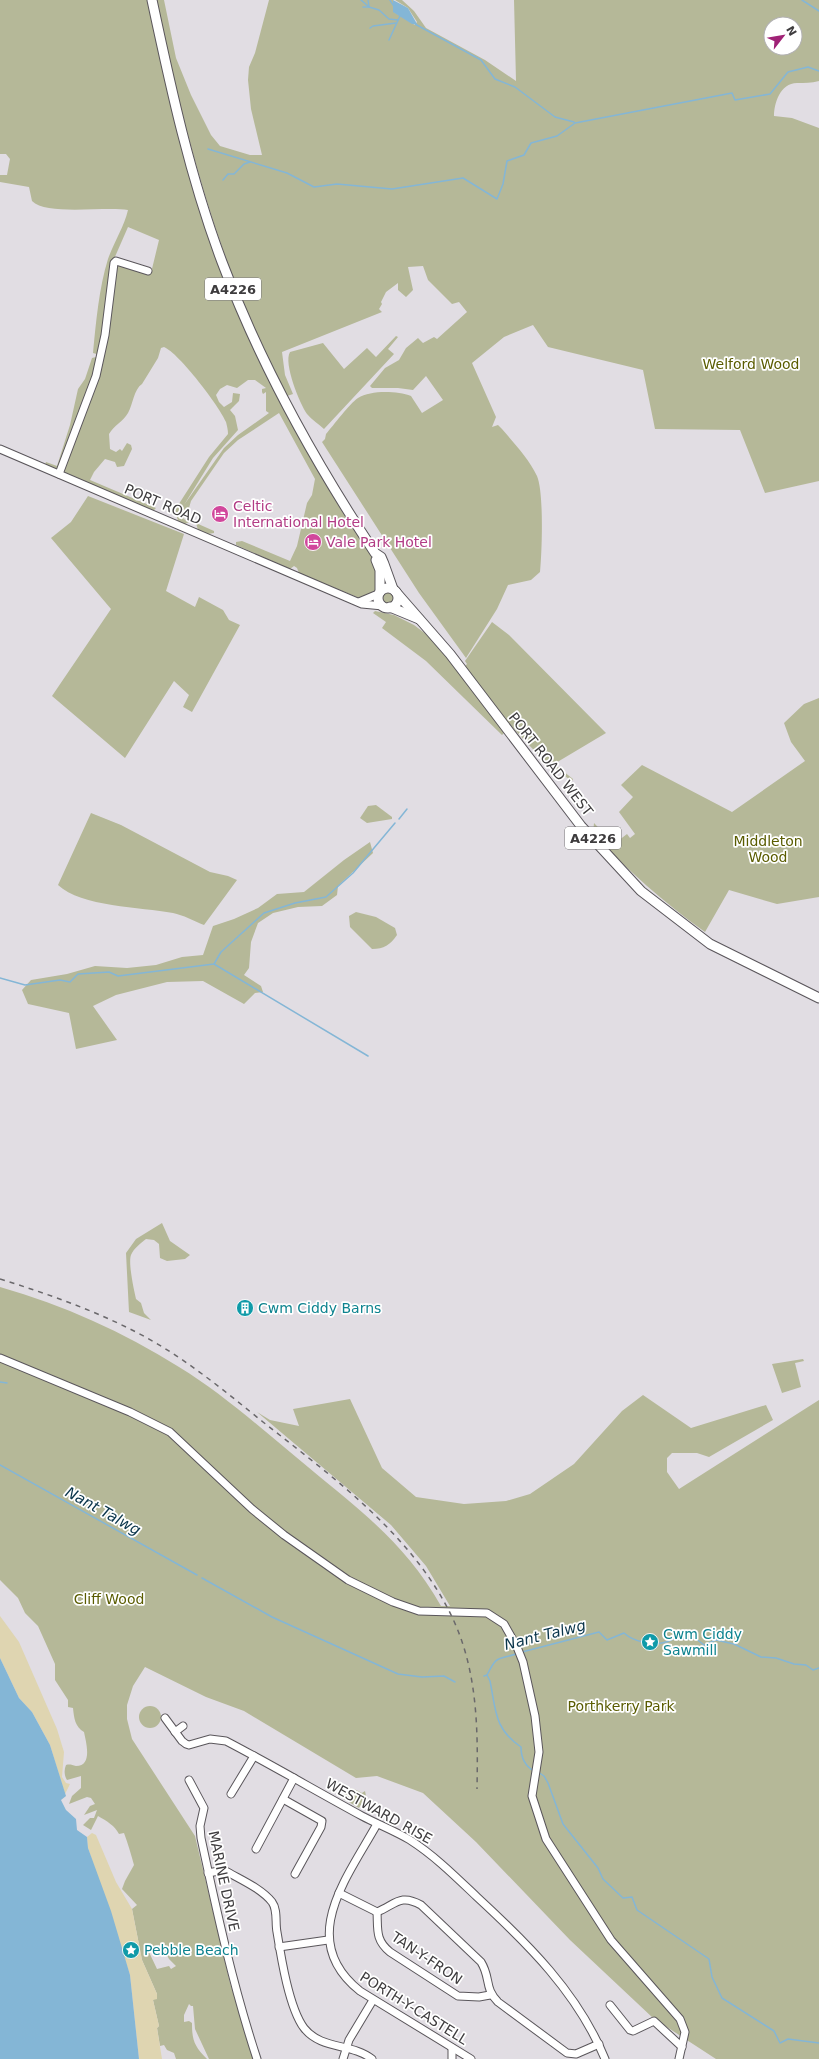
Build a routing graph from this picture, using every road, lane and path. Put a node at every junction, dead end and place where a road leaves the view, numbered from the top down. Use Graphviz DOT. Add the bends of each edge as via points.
graph roads {
  1 [pos="152,0"];
  2 [pos="148,271"];
  3 [pos="0,449"];
  4 [pos="59,474"];
  5 [pos="375,553"];
  6 [pos="394,590"];
  7 [pos="379,593"];
  8 [pos="359,602"];
  9 [pos="387,607"];
  10 [pos="419,619"];
  11 [pos="819,998"];
  12 [pos="0,1358"];
  13 [pos="165,1718"];
  14 [pos="183,1726"];
  15 [pos="175,1732"];
  16 [pos="254,1756"];
  17 [pos="294,1778"];
  18 [pos="189,1780"];
  19 [pos="231,1794"];
  20 [pos="283,1799"];
  21 [pos="377,1824"];
  22 [pos="256,1849"];
  23 [pos="208,1873"];
  24 [pos="295,1874"];
  25 [pos="339,1893"];
  26 [pos="378,1912"];
  27 [pos="328,1940"];
  28 [pos="279,1946"];
  29 [pos="490,1995"];
  30 [pos="373,2000"];
  31 [pos="610,2005"];
  32 [pos="599,2044"];
  33 [pos="682,2046"];
  34 [pos="452,2048"];
  35 [pos="346,2049"];
  36 [pos="258,2059"];
  37 [pos="343,2059"];
  38 [pos="372,2059"];
  39 [pos="452,2059"];
  40 [pos="471,2059"];
  41 [pos="605,2059"];
  42 [pos="679,2059"];
  1 -- 5 [label="main road, A4226" via="172,95 190,163 234,293 299,430"];
  2 -- 4 [label="street" via="116,261 114,263 105,335 96,376"];
  3 -- 4 [label="street, PORT ROAD"];
  4 -- 8 [label="street, PORT ROAD"];
  5 -- 6 [label="main road, A4226" via="381,557"];
  5 -- 7 [label="main road, A4226" via="380,570"];
  6 -- 7 [label="main road" via="388,588"];
  6 -- 9 [label="main road" via="398,597 397,603"];
  6 -- 10 [label="main road, PORT ROAD WEST / A4226"];
  7 -- 8 [label="street"];
  7 -- 9 [label="main road, A4226" via="378,600"];
  8 -- 9 [label="street, PORT ROAD" via="367,606"];
  9 -- 10 [label="main road, PORT ROAD WEST / A4226"];
  10 -- 11 [label="main road, PORT ROAD WEST / A4226" via="450,654 581,826 641,891 710,944"];
  12 -- 33 [label="street" via="130,1412 170,1432 279,1531 348,1580 393,1602 420,1611 487,1613 504,1624 519,1653 539,1740 532,1796 546,1839 611,1940 680,2019 685,2032"];
  13 -- 15 [label="street, WESTWARD RISE"];
  14 -- 15 [label="street"];
  15 -- 16 [label="street, WESTWARD RISE" via="189,1745 217,1739"];
  16 -- 17 [label="street, WESTWARD RISE"];
  16 -- 19 [label="street"];
  17 -- 20 [label="street"];
  17 -- 21 [label="street, WESTWARD RISE"];
  18 -- 23 [label="street, MARINE DRIVE" via="204,1808 200,1826"];
  20 -- 22 [label="street"];
  20 -- 24 [label="street" via="322,1821"];
  21 -- 25 [label="street, PORTH-Y-CASTELL"];
  21 -- 32 [label="street, WESTWARD RISE" via="409,1840 432,1856 535,1952 565,1989"];
  23 -- 28 [label="street" via="224,1870 268,1897 274,1904"];
  23 -- 36 [label="street, MARINE DRIVE" via="227,1957"];
  25 -- 26 [label="street"];
  25 -- 27 [label="street, PORTH-Y-CASTELL" via="330,1916"];
  26 -- 29 [label="street, TAN-Y-FRON" via="378,1937 390,1952 458,1996"];
  26 -- 29 [label="street" via="397,1900 414,1901 421,1905 481,1962 487,1973"];
  27 -- 28 [label="street"];
  27 -- 30 [label="street, PORTH-Y-CASTELL" via="344,1976"];
  28 -- 35 [label="street" via="297,2018 305,2030 316,2038"];
  29 -- 32 [label="street" via="567,2053 576,2054"];
  30 -- 34 [label="street, PORTH-Y-CASTELL"];
  30 -- 35 [label="street" via="354,2029"];
  31 -- 33 [label="street" via="630,2030 654,2021"];
  32 -- 41 [label="street, WESTWARD RISE"];
  33 -- 42 [label="street"];
  34 -- 39 [label="street"];
  34 -- 40 [label="street, PORTH-Y-CASTELL"];
  35 -- 37 [label="street"];
  35 -- 38 [label="street" via="359,2051"];
}
